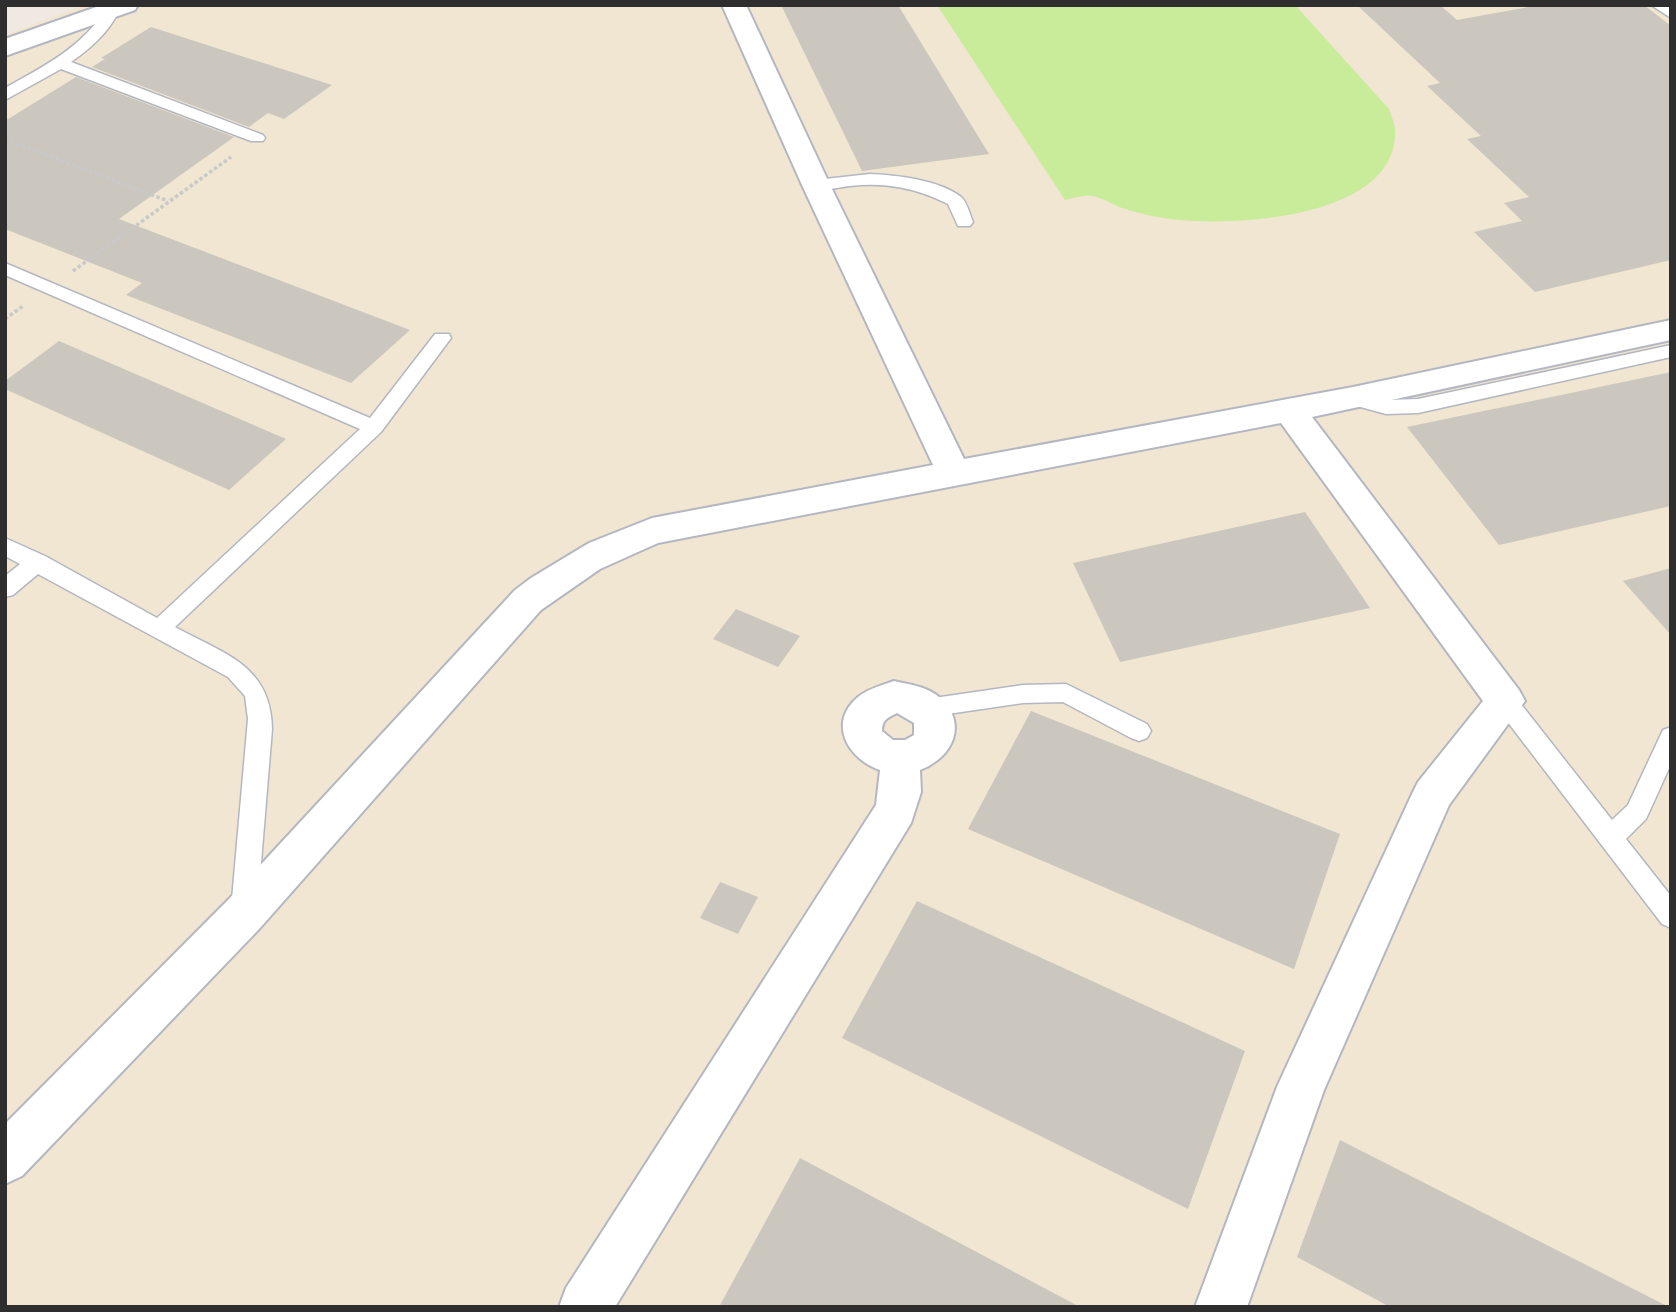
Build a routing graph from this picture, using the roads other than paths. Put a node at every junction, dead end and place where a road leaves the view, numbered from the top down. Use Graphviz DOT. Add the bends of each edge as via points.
graph roads {
  1 [pos="734,5"];
  2 [pos="1658,5"];
  3 [pos="119,8"];
  4 [pos="1671,14"];
  5 [pos="5,48"];
  6 [pos="59,63"];
  7 [pos="5,95"];
  8 [pos="257,138"];
  9 [pos="816,186"];
  10 [pos="964,222"];
  11 [pos="5,268"];
  12 [pos="1671,330"];
  13 [pos="442,338"];
  14 [pos="1671,351"];
  15 [pos="1353,398"];
  16 [pos="1288,409"];
  17 [pos="374,428"];
  18 [pos="954,472"];
  19 [pos="5,546"];
  20 [pos="37,562"];
  21 [pos="5,589"];
  22 [pos="159,629"];
  23 [pos="1505,701"];
  24 [pos="927,708"];
  25 [pos="1139,731"];
  26 [pos="1671,737"];
  27 [pos="900,759"];
  28 [pos="1611,837"];
  29 [pos="244,915"];
  30 [pos="1671,916"];
  31 [pos="5,1159"];
  32 [pos="585,1307"];
  33 [pos="1220,1307"];
  1 -- 9 [label="street"];
  2 -- 4 [label="lane"];
  3 -- 5 [label="street"];
  3 -- 6 [label="lane" via="107,25"];
  6 -- 7 [label="lane"];
  6 -- 8 [label="lane"];
  9 -- 10 [label="lane" via="858,179 917,183 954,201"];
  9 -- 18 [label="street"];
  11 -- 17 [label="lane"];
  12 -- 15 [label="street"];
  13 -- 17 [label="lane"];
  14 -- 15 [label="lane" via="1418,406 1386,407"];
  15 -- 16 [label="street"];
  16 -- 18 [label="street"];
  16 -- 23 [label="street"];
  17 -- 22 [label="lane"];
  18 -- 29 [label="street" via="652,531 567,569 528,600"];
  19 -- 20 [label="lane"];
  20 -- 21 [label="lane"];
  20 -- 22 [label="lane"];
  22 -- 29 [label="lane" via="236,671 260,702"];
  23 -- 28 [label="lane"];
  23 -- 33 [label="street" via="1433,793 1301,1087"];
  24 -- 25 [label="lane" via="1023,694 1066,693"];
  24 -- 27 [label="street" via="935,734 929,747"];
  24 -- 27 [label="street" via="894,696 876,702 864,713 860,727 865,743 879,754"];
  26 -- 28 [label="lane" via="1637,812"];
  27 -- 32 [label="street" via="895,810"];
  28 -- 30 [label="lane"];
  29 -- 31 [label="street"];
}
